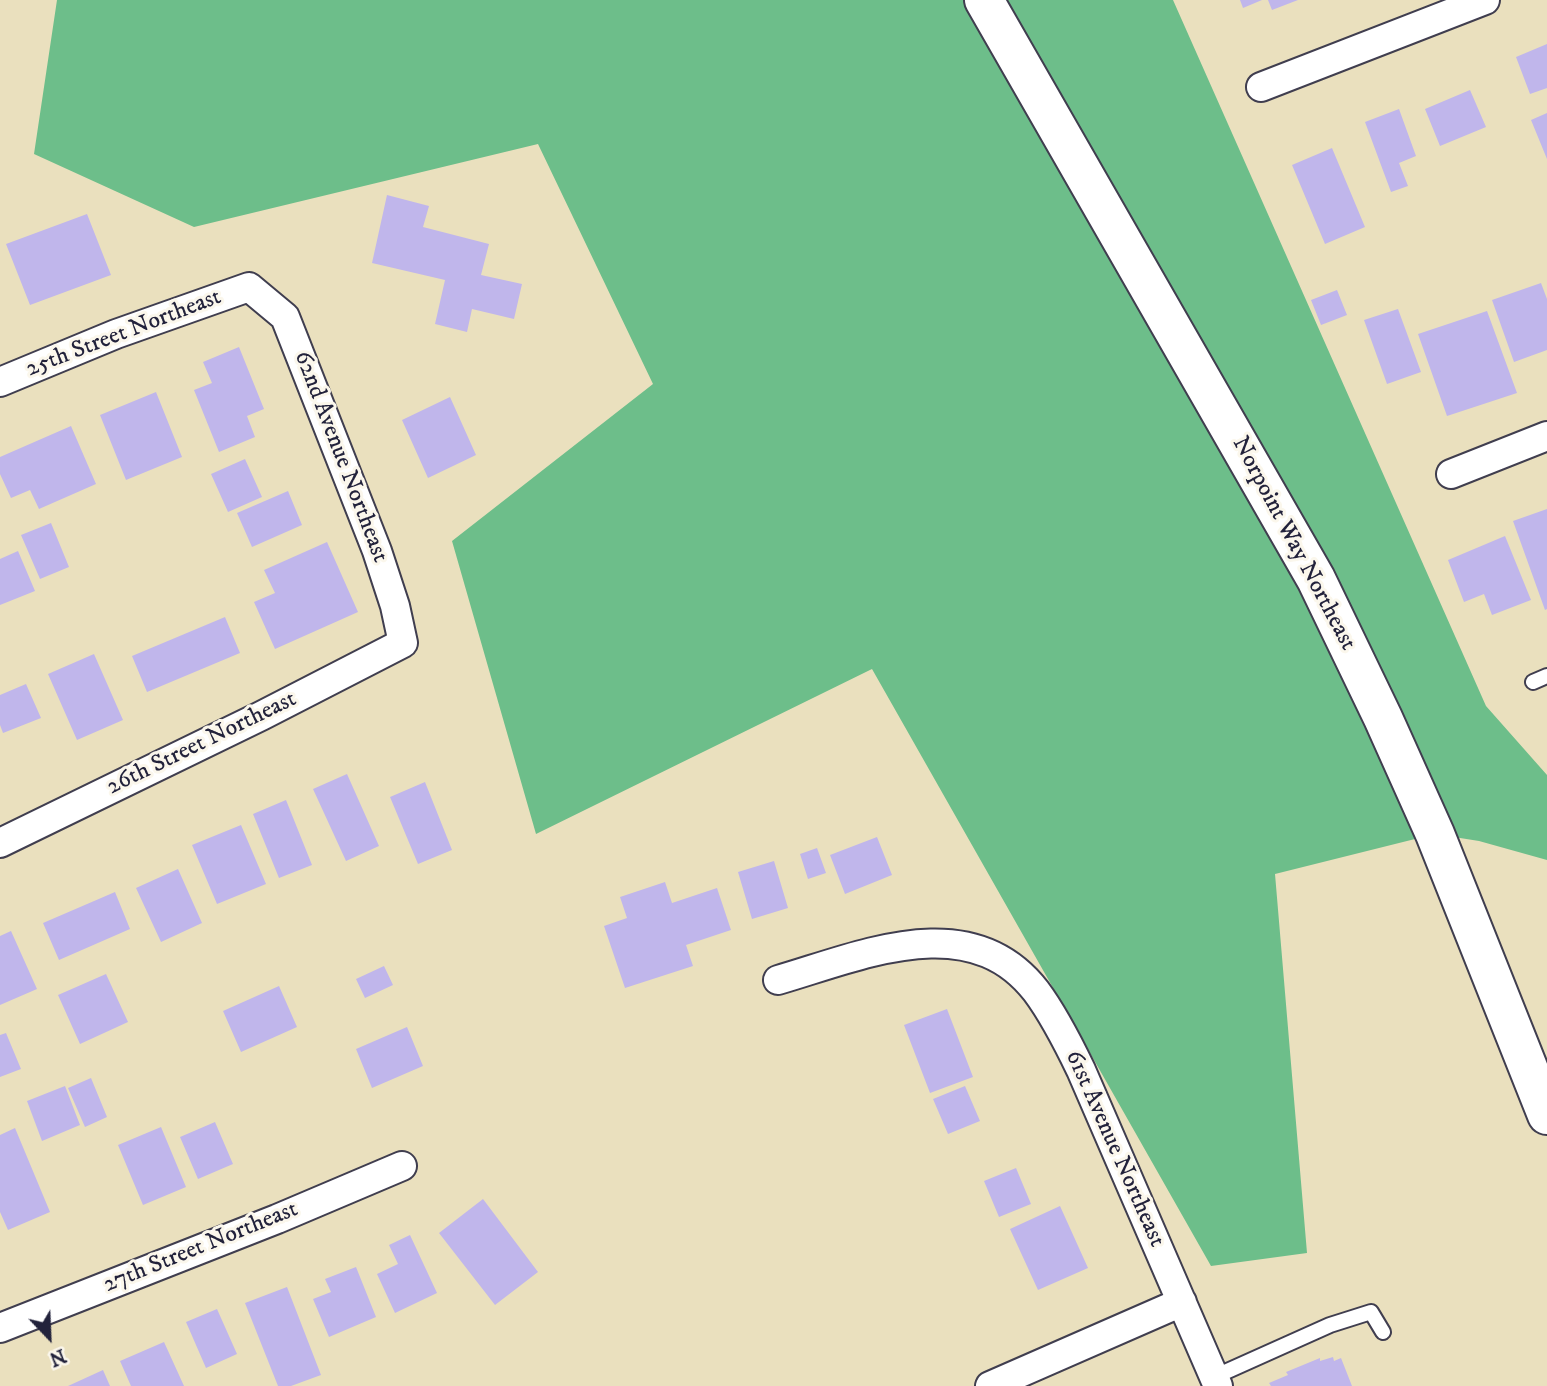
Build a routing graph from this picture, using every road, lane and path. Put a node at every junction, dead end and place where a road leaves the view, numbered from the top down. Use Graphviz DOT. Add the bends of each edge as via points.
graph roads {
  1 [pos="984,0"];
  2 [pos="1485,0"];
  3 [pos="1261,87"];
  4 [pos="249,287"];
  5 [pos="0,382"];
  6 [pos="1547,436"];
  7 [pos="1451,474"];
  8 [pos="402,643"];
  9 [pos="0,843"];
  10 [pos="778,980"];
  11 [pos="1547,1115"];
  12 [pos="402,1166"];
  13 [pos="1182,1302"];
  14 [pos="0,1328"];
  15 [pos="1383,1332"];
  16 [pos="1216,1382"];
  17 [pos="990,1386"];
  1 -- 11 [label="main road, Norpoint Way Northeast" via="1316,579 1435,834"];
  2 -- 3 [label="street"];
  4 -- 5 [label="street, 25th Street Northeast"];
  4 -- 8 [label="street, 62nd Avenue Northeast" via="285,317 377,551 396,606"];
  6 -- 7 [label="street"];
  8 -- 9 [label="street, 26th Street Northeast"];
  10 -- 13 [label="street, 61st Avenue Northeast" via="905,944 969,946 1008,965 1036,992 1063,1034"];
  12 -- 14 [label="street, 27th Street Northeast"];
  13 -- 16 [label="street, 61st Avenue Northeast"];
  13 -- 17 [label="street"];
  15 -- 16 [label="lane" via="1371,1312 1330,1325"];
}
